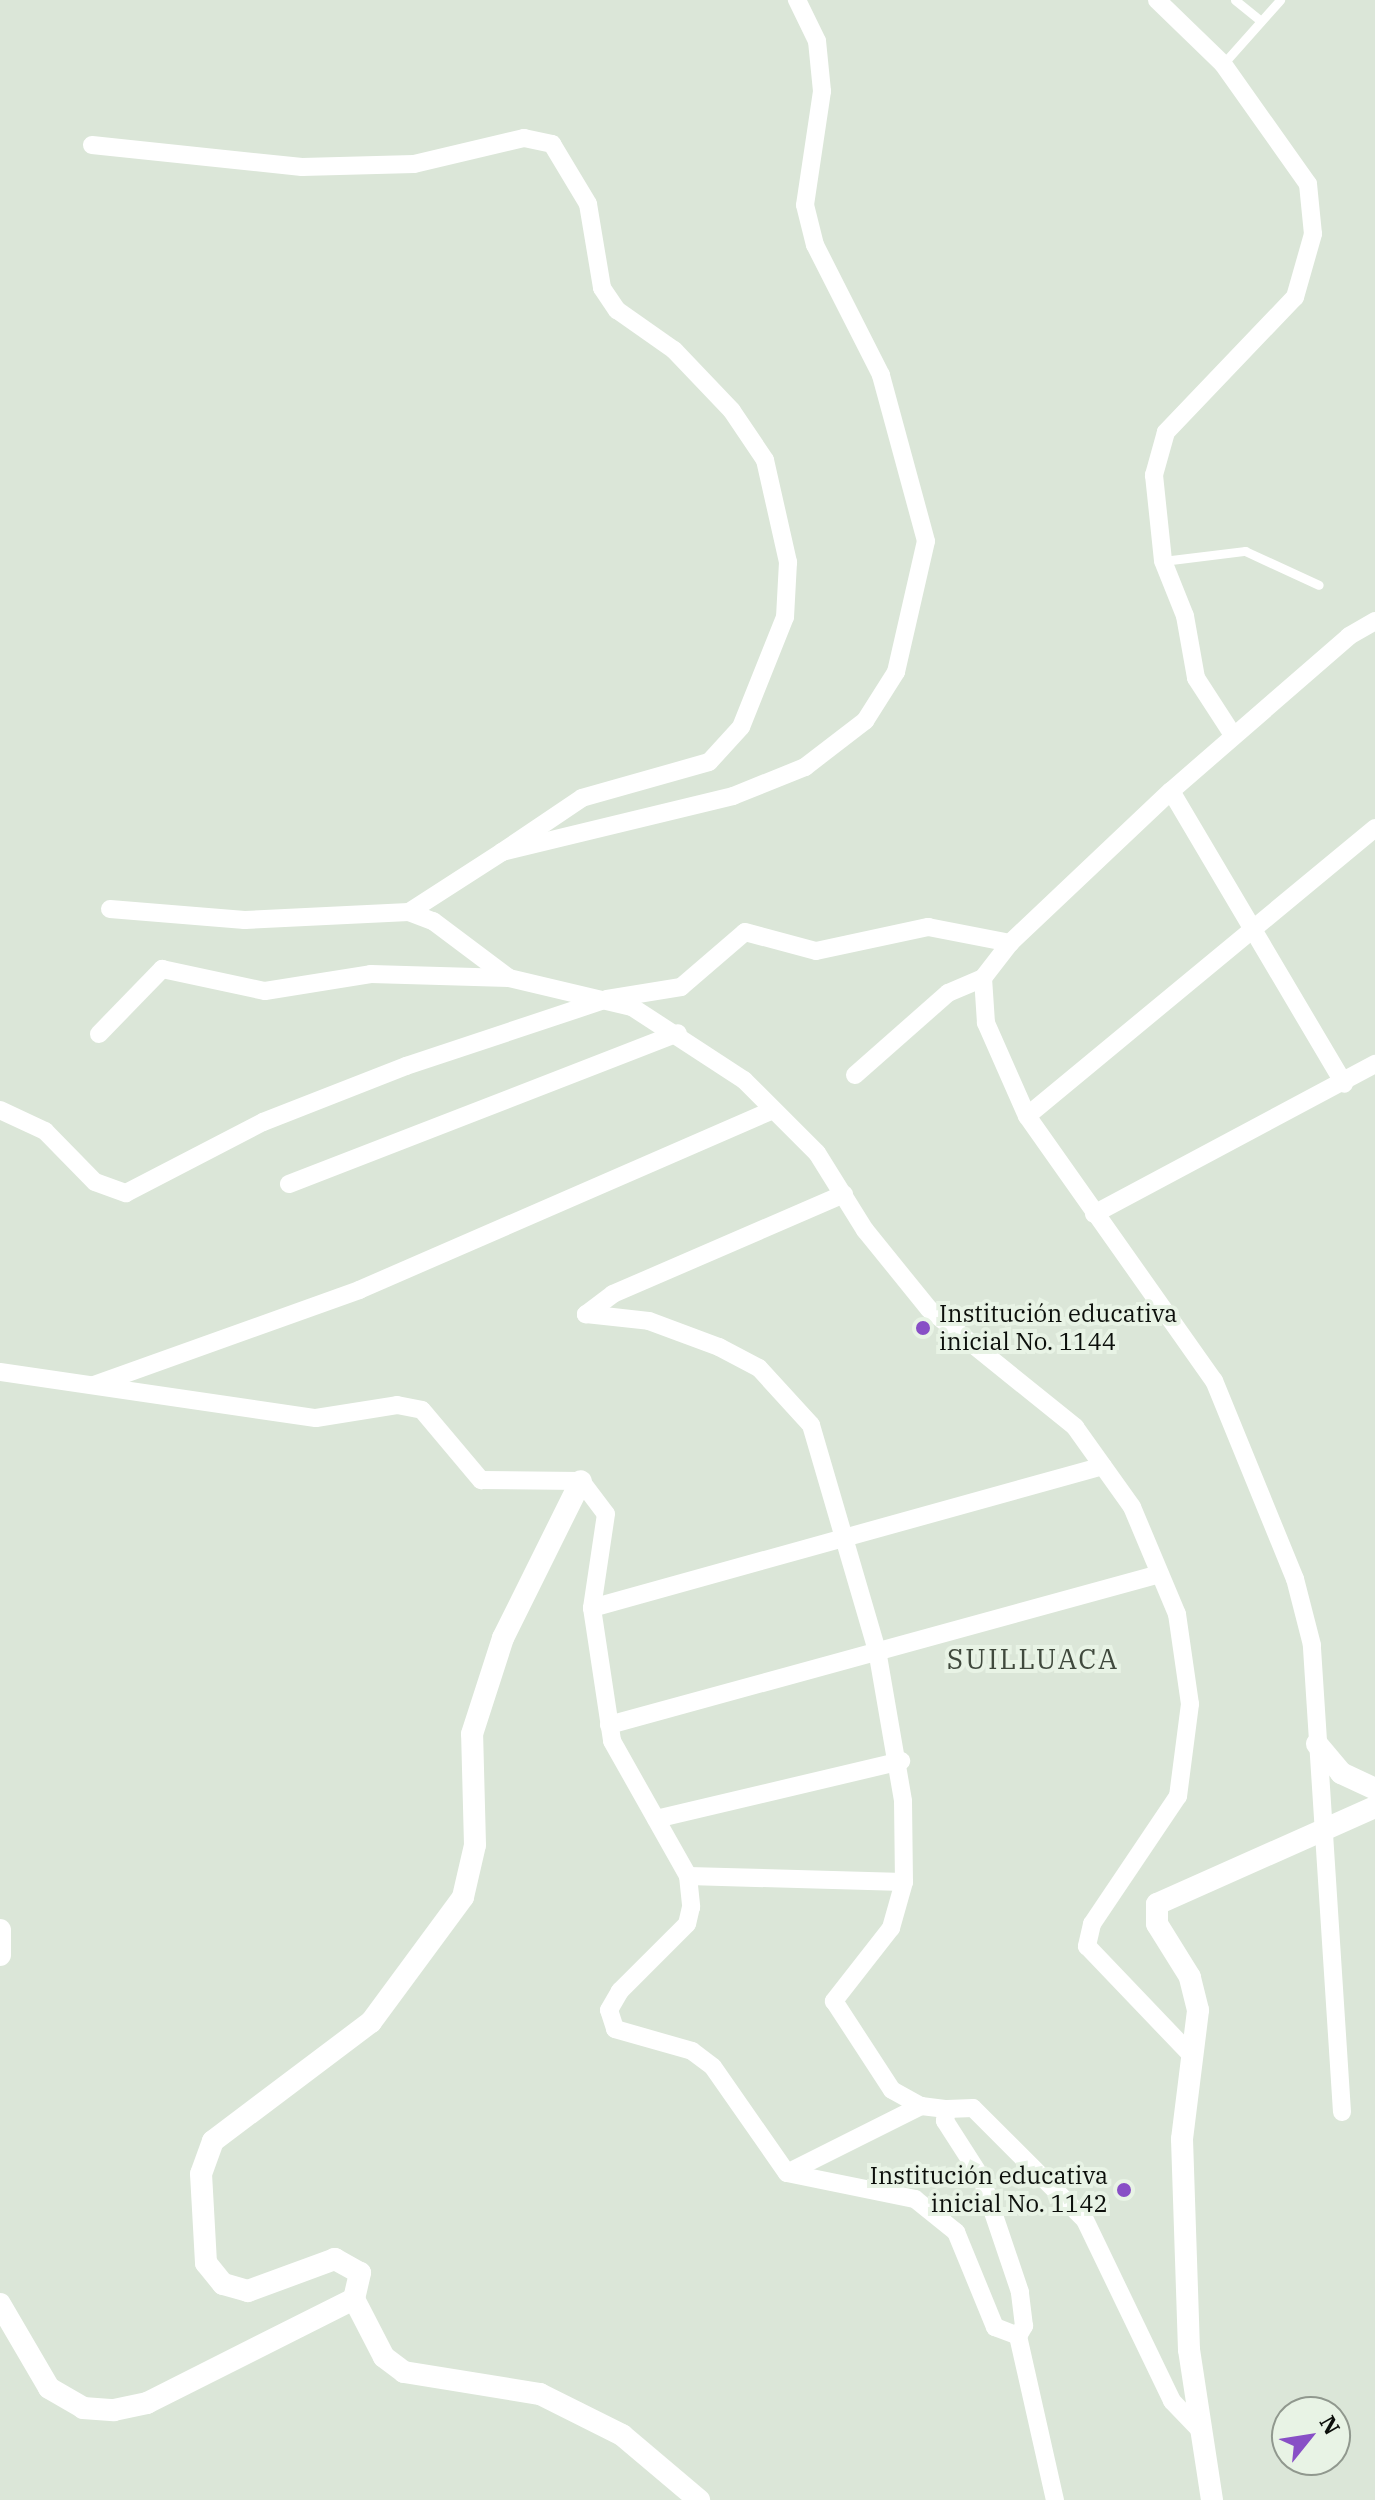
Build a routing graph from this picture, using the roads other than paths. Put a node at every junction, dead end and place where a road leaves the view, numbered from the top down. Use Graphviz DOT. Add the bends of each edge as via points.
graph roads {
  1 [pos="797,0"];
  2 [pos="1157,0"];
  3 [pos="1235,0"];
  4 [pos="1280,0"];
  5 [pos="1261,21"];
  6 [pos="1223,64"];
  7 [pos="92,145"];
  8 [pos="1163,561"];
  9 [pos="1319,585"];
  10 [pos="1375,621"];
  11 [pos="1233,735"];
  12 [pos="1171,791"];
  13 [pos="1375,828"];
  14 [pos="502,852"];
  15 [pos="110,909"];
  16 [pos="409,912"];
  17 [pos="1254,932"];
  18 [pos="1010,943"];
  19 [pos="509,978"];
  20 [pos="983,978"];
  21 [pos="607,999"];
  22 [pos="678,1033"];
  23 [pos="99,1034"];
  24 [pos="1375,1064"];
  25 [pos="855,1075"];
  26 [pos="1344,1084"];
  27 [pos="0,1110"];
  28 [pos="773,1110"];
  29 [pos="1027,1116"];
  30 [pos="289,1184"];
  31 [pos="844,1194"];
  32 [pos="1094,1214"];
  33 [pos="0,1372"];
  34 [pos="93,1385"];
  35 [pos="1103,1466"];
  36 [pos="581,1481"];
  37 [pos="849,1541"];
  38 [pos="1160,1574"];
  39 [pos="592,1608"];
  40 [pos="877,1650"];
  41 [pos="609,1725"];
  42 [pos="1317,1744"];
  43 [pos="901,1761"];
  44 [pos="1375,1789"];
  45 [pos="1375,1807"];
  46 [pos="656,1819"];
  47 [pos="1320,1826"];
  48 [pos="688,1876"];
  49 [pos="904,1882"];
  50 [pos="0,1930"];
  51 [pos="0,1955"];
  52 [pos="1192,2056"];
  53 [pos="921,2106"];
  54 [pos="947,2109"];
  55 [pos="1342,2112"];
  56 [pos="787,2173"];
  57 [pos="354,2299"];
  58 [pos="0,2304"];
  59 [pos="1018,2336"];
  60 [pos="1197,2427"];
  61 [pos="699,2500"];
  62 [pos="1055,2500"];
  63 [pos="1212,2500"];
  1 -- 14 [label="street" via="817,41 822,91 805,205 815,245 881,375 926,541 896,672 865,721 805,767 733,796"];
  2 -- 6 [label="street"];
  3 -- 5 [label="lane"];
  4 -- 5 [label="lane"];
  5 -- 6 [label="lane"];
  6 -- 8 [label="street" via="1308,184 1313,234 1295,297 1166,432 1154,475"];
  7 -- 14 [label="street" via="317,167 414,164 524,138 552,144 588,204 602,288 617,310 674,350 732,411 765,460 788,562 785,617 734,737 687,772 582,798"];
  8 -- 9 [label="lane" via="1245,551"];
  8 -- 11 [label="street" via="1185,616 1196,678"];
  10 -- 11 [label="street"];
  11 -- 12 [label="street"];
  12 -- 17 [label="street"];
  12 -- 18 [label="street"];
  13 -- 17 [label="street"];
  14 -- 16 [label="street"];
  15 -- 16 [label="street" via="245,920"];
  16 -- 19 [label="street" via="433,921"];
  17 -- 26 [label="street"];
  17 -- 29 [label="street"];
  18 -- 20 [label="street"];
  18 -- 21 [label="street" via="928,927 816,951 754,931 681,987"];
  19 -- 21 [label="street"];
  19 -- 23 [label="street" via="371,974 265,991 162,969"];
  20 -- 25 [label="street" via="948,993"];
  20 -- 29 [label="street" via="986,1023"];
  21 -- 22 [label="street"];
  21 -- 27 [label="street" via="263,1122 126,1193 95,1182 45,1131"];
  22 -- 28 [label="street"];
  22 -- 30 [label="street"];
  24 -- 26 [label="street"];
  26 -- 32 [label="street"];
  28 -- 31 [label="street"];
  28 -- 34 [label="street" via="359,1290"];
  29 -- 32 [label="street"];
  31 -- 35 [label="street" via="929,1309 1075,1427"];
  31 -- 37 [label="street" via="613,1294 586,1314 677,1329 759,1368 811,1425"];
  32 -- 42 [label="street" via="1214,1381 1247,1447 1312,1645"];
  33 -- 34 [label="street"];
  34 -- 36 [label="street" via="316,1418 397,1405 422,1410 481,1480"];
  35 -- 37 [label="street"];
  35 -- 38 [label="street" via="1132,1507"];
  36 -- 39 [label="street" via="597,1496 608,1536"];
  36 -- 57 [label="street" via="503,1638 472,1734 475,1845 463,1897 371,2022 213,2141 201,2174 206,2263 223,2284 248,2291 335,2259 360,2273"];
  37 -- 39 [label="street"];
  37 -- 40 [label="street"];
  38 -- 40 [label="street"];
  38 -- 52 [label="street" via="1177,1614 1190,1704 1178,1796 1092,1924 1087,1946"];
  39 -- 41 [label="street"];
  40 -- 41 [label="street"];
  40 -- 43 [label="street"];
  41 -- 46 [label="street"];
  42 -- 44 [label="street" via="1341,1773"];
  42 -- 47 [label="street"];
  43 -- 46 [label="street"];
  43 -- 49 [label="street"];
  45 -- 47 [label="street"];
  46 -- 48 [label="street"];
  47 -- 52 [label="street" via="1157,1904 1157,1924 1190,1977 1198,2010"];
  47 -- 55 [label="street"];
  48 -- 49 [label="street"];
  48 -- 56 [label="street" via="687,1924 620,1991 612,2020 632,2039 692,2051 713,2067"];
  49 -- 53 [label="street" via="891,1928 834,2001 892,2090"];
  50 -- 51 [label="street"];
  52 -- 60 [label="street" via="1182,2139"];
  53 -- 54 [label="street"];
  53 -- 56 [label="street"];
  54 -- 59 [label="street" via="949,2136 981,2177 1020,2292"];
  54 -- 60 [label="street" via="973,2108 1085,2220 1172,2401"];
  56 -- 59 [label="street" via="915,2199 956,2232 995,2327"];
  57 -- 58 [label="street" via="147,2403 114,2410 83,2408 49,2388"];
  57 -- 61 [label="street" via="384,2357 404,2372 540,2394 622,2435"];
  59 -- 62 [label="street"];
  60 -- 63 [label="street"];
}
